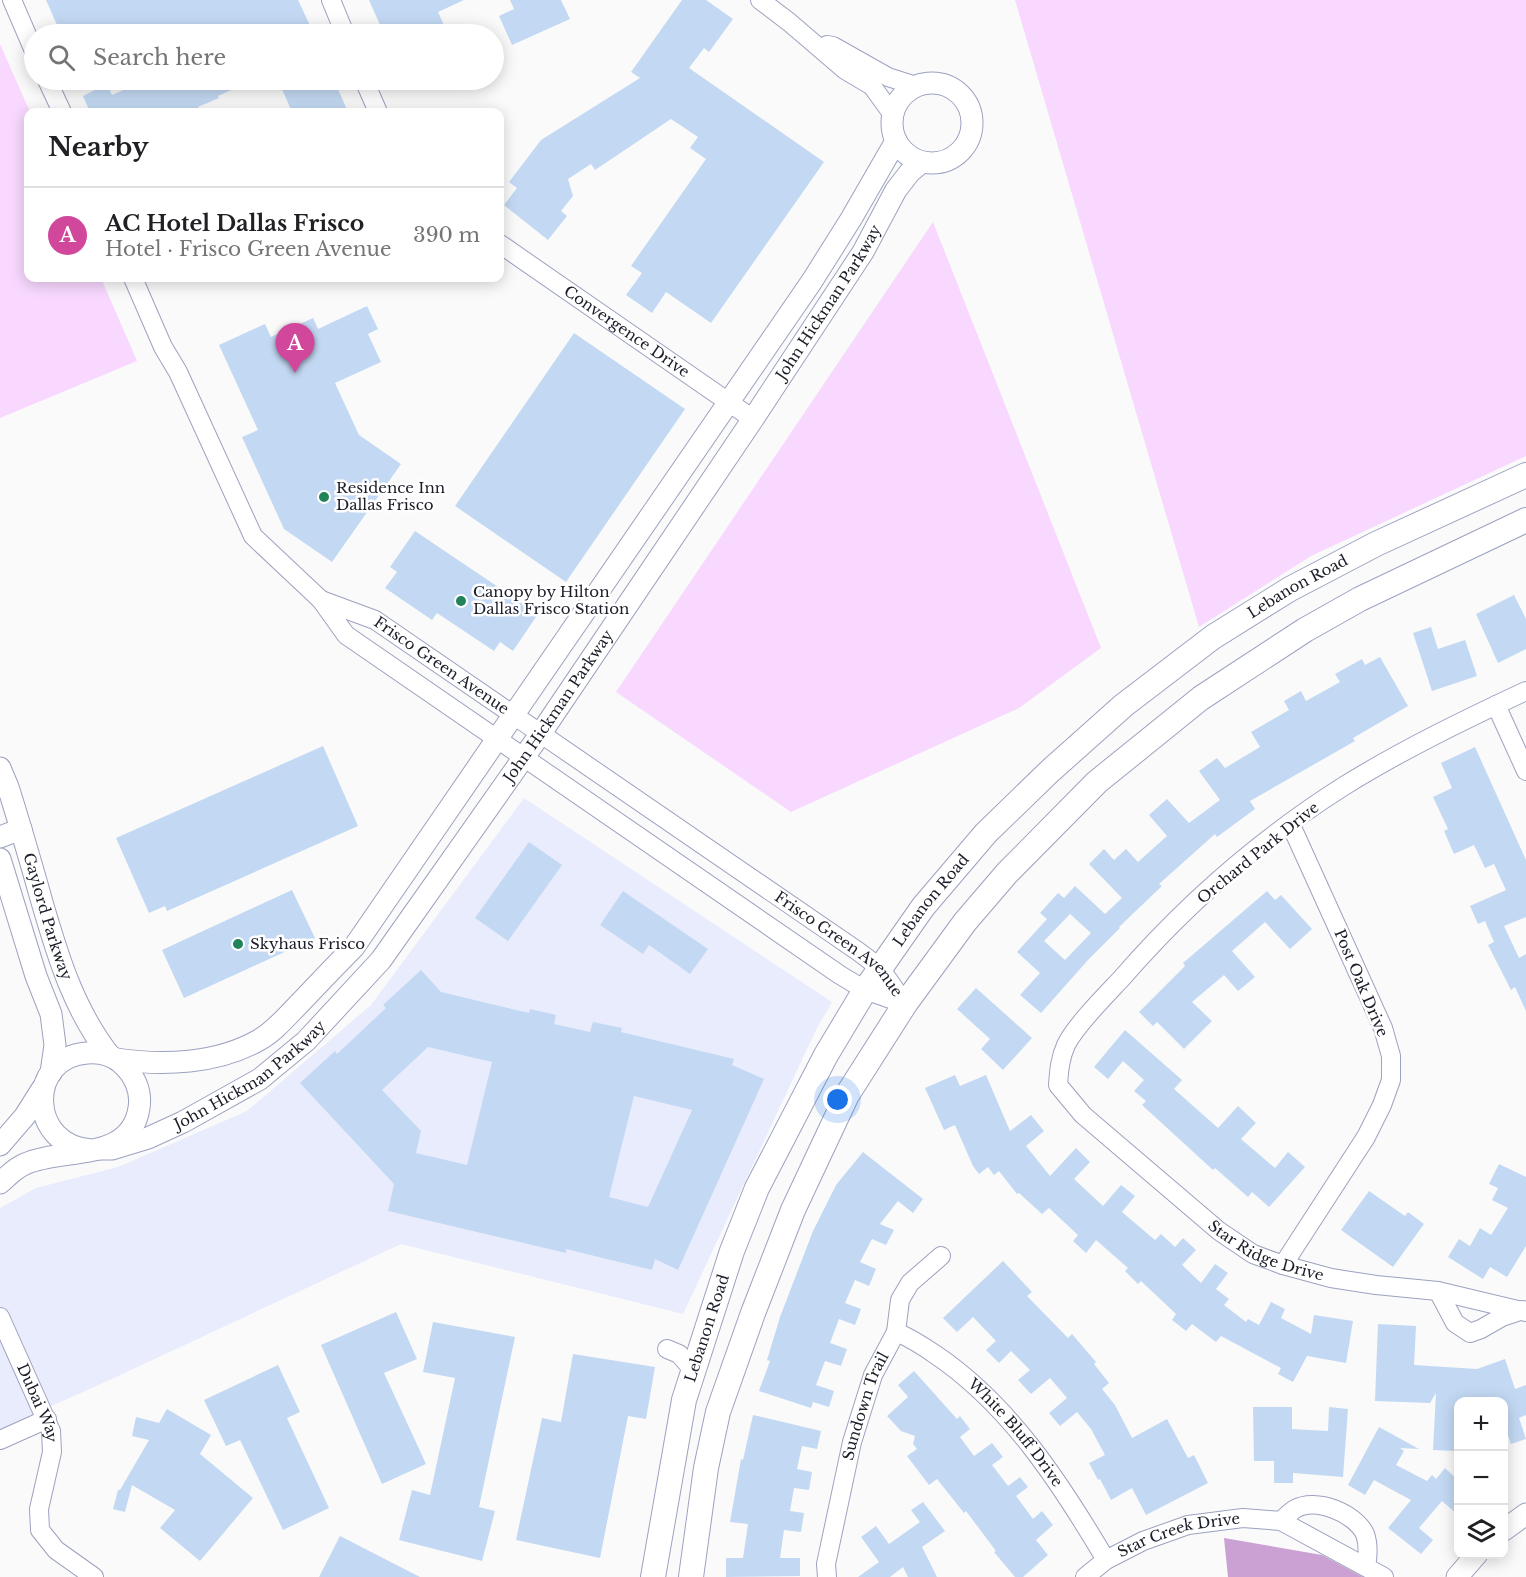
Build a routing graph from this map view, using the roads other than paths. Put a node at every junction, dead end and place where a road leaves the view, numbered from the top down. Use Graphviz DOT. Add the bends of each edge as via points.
graph roads {
  1 [pos="12,0"];
  2 [pos="331,0"];
  3 [pos="760,0"];
  4 [pos="341,24"];
  5 [pos="24,28"];
  6 [pos="816,44"];
  7 [pos="916,86"];
  8 [pos="52,90"];
  9 [pos="368,90"];
  10 [pos="60,108"];
  11 [pos="376,108"];
  12 [pos="893,116"];
  13 [pos="896,141"];
  14 [pos="922,162"];
  15 [pos="504,247"];
  16 [pos="135,282"];
  17 [pos="729,402"];
  18 [pos="753,419"];
  19 [pos="1526,475"];
  20 [pos="1526,520"];
  21 [pos="321,600"];
  22 [pos="1526,691"];
  23 [pos="1496,705"];
  24 [pos="514,715"];
  25 [pos="541,733"];
  26 [pos="497,740"];
  27 [pos="524,758"];
  28 [pos="0,768"];
  29 [pos="1526,771"];
  30 [pos="1290,823"];
  31 [pos="21,830"];
  32 [pos="0,837"];
  33 [pos="0,859"];
  34 [pos="880,968"];
  35 [pos="865,990"];
  36 [pos="905,1004"];
  37 [pos="113,1058"];
  38 [pos="47,1080"];
  39 [pos="1058,1085"];
  40 [pos="0,1145"];
  41 [pos="95,1149"];
  42 [pos="0,1183"];
  43 [pos="941,1256"];
  44 [pos="1283,1266"];
  45 [pos="1438,1291"];
  46 [pos="716,1300"];
  47 [pos="1525,1310"];
  48 [pos="753,1313"];
  49 [pos="0,1317"];
  50 [pos="896,1332"];
  51 [pos="667,1349"];
  52 [pos="693,1370"];
  53 [pos="47,1419"];
  54 [pos="0,1440"];
  55 [pos="1526,1514"];
  56 [pos="1281,1521"];
  57 [pos="1508,1527"];
  58 [pos="1473,1559"];
  59 [pos="1106,1560"];
  60 [pos="1366,1567"];
  61 [pos="94,1577"];
  62 [pos="653,1577"];
  63 [pos="691,1577"];
  64 [pos="827,1577"];
  65 [pos="1085,1577"];
  66 [pos="1383,1577"];
  67 [pos="1457,1577"];
  1 -- 5 [label="street"];
  2 -- 4 [label="street"];
  3 -- 6 [label="street"];
  6 -- 7 [label="street" via="833,46 888,77"];
  6 -- 12 [label="street" via="845,70 872,86"];
  7 -- 12 [label="street" via="898,103"];
  7 -- 14 [label="street" via="942,84 954,89 970,108 972,121 966,145 957,154 941,162"];
  8 -- 10 [label="street"];
  9 -- 11 [label="street"];
  12 -- 13 [label="street"];
  13 -- 14 [label="street"];
  13 -- 17 [label="street, John Hickman Parkway" via="812,281"];
  14 -- 18 [label="street, John Hickman Parkway" via="896,190 863,252"];
  15 -- 17 [label="street, Convergence Drive"];
  16 -- 21 [label="street, Frisco Green Avenue" via="253,536"];
  17 -- 18 [label="street, Convergence Drive"];
  17 -- 24 [label="street, John Hickman Parkway"];
  18 -- 25 [label="street, John Hickman Parkway"];
  19 -- 34 [label="main road, Lebanon Road" via="1376,544 1290,589 1213,637 1124,705 986,833 923,907"];
  20 -- 36 [label="main road" via="1360,599 1201,698 1097,782 1049,829 972,914"];
  21 -- 24 [label="street, Frisco Green Avenue" via="375,620"];
  21 -- 26 [label="street, Frisco Green Avenue" via="346,635"];
  22 -- 23 [label="street, Orchard Park Drive"];
  23 -- 29 [label="street"];
  23 -- 30 [label="street, Orchard Park Drive" via="1382,764"];
  24 -- 25 [label="street, Frisco Green Avenue"];
  24 -- 26 [label="street, John Hickman Parkway"];
  25 -- 27 [label="street, John Hickman Parkway"];
  25 -- 34 [label="street, Frisco Green Avenue"];
  26 -- 27 [label="street, Frisco Green Avenue"];
  26 -- 37 [label="street, John Hickman Parkway" via="354,947 277,1026 260,1039 211,1057 156,1063"];
  27 -- 35 [label="street, Frisco Green Avenue"];
  27 -- 41 [label="street, John Hickman Parkway" via="381,960 306,1041 261,1079 183,1122 112,1149"];
  28 -- 31 [label="street, Gaylord Parkway"];
  30 -- 39 [label="street, Orchard Park Drive" via="1202,897 1130,968 1066,1044"];
  30 -- 44 [label="street, Post Oak Drive" via="1383,1028 1391,1056 1391,1080 1366,1137"];
  31 -- 32 [label="street"];
  31 -- 37 [label="street, Gaylord Parkway" via="61,965 94,1036"];
  33 -- 38 [label="street, Gaylord Parkway" via="51,1014 55,1045"];
  34 -- 35 [label="main road, Lebanon Road"];
  34 -- 36 [label="street, Frisco Green Avenue"];
  35 -- 36 [label="street, Frisco Green Avenue"];
  35 -- 46 [label="main road, Lebanon Road" via="826,1055 757,1188"];
  36 -- 48 [label="main road" via="847,1095 793,1210"];
  37 -- 38 [label="street" via="96,1053 74,1055 61,1062"];
  37 -- 41 [label="street" via="135,1080 139,1107 136,1120 124,1137"];
  38 -- 40 [label="street" via="25,1116"];
  38 -- 41 [label="street" via="42,1106 51,1130 72,1146"];
  39 -- 44 [label="street, Star Ridge Drive" via="1083,1115 1219,1231 1253,1254"];
  41 -- 42 [label="street, John Hickman Parkway" via="30,1162"];
  43 -- 50 [label="street, Sundown Trail" via="910,1283 900,1300"];
  44 -- 45 [label="street, Star Ridge Drive" via="1331,1278"];
  45 -- 47 [label="street, Star Ridge Drive"];
  45 -- 47 [label="street" via="1455,1323 1470,1333"];
  46 -- 48 [label="main road"];
  46 -- 52 [label="main road, Lebanon Road"];
  48 -- 63 [label="main road" via="718,1412"];
  49 -- 53 [label="street, Dubai Way"];
  50 -- 59 [label="street, White Bluff Drive" via="955,1368 998,1409 1072,1502"];
  50 -- 64 [label="street, Sundown Trail" via="873,1374 852,1442 826,1564"];
  51 -- 52 [label="street" via="679,1354"];
  52 -- 62 [label="main road, Lebanon Road" via="684,1400"];
  53 -- 54 [label="street"];
  53 -- 61 [label="street, Dubai Way" via="52,1452 39,1509 40,1530 56,1550"];
  55 -- 57 [label="street"];
  56 -- 59 [label="street, Star Creek Drive" via="1243,1518 1188,1525"];
  56 -- 60 [label="street, Star Creek Drive"];
  56 -- 60 [label="street" via="1295,1509 1311,1505 1341,1514 1355,1522 1365,1535"];
  58 -- 67 [label="street"];
  59 -- 65 [label="street, Star Creek Drive"];
  60 -- 66 [label="street, Star Creek Drive"];
}
